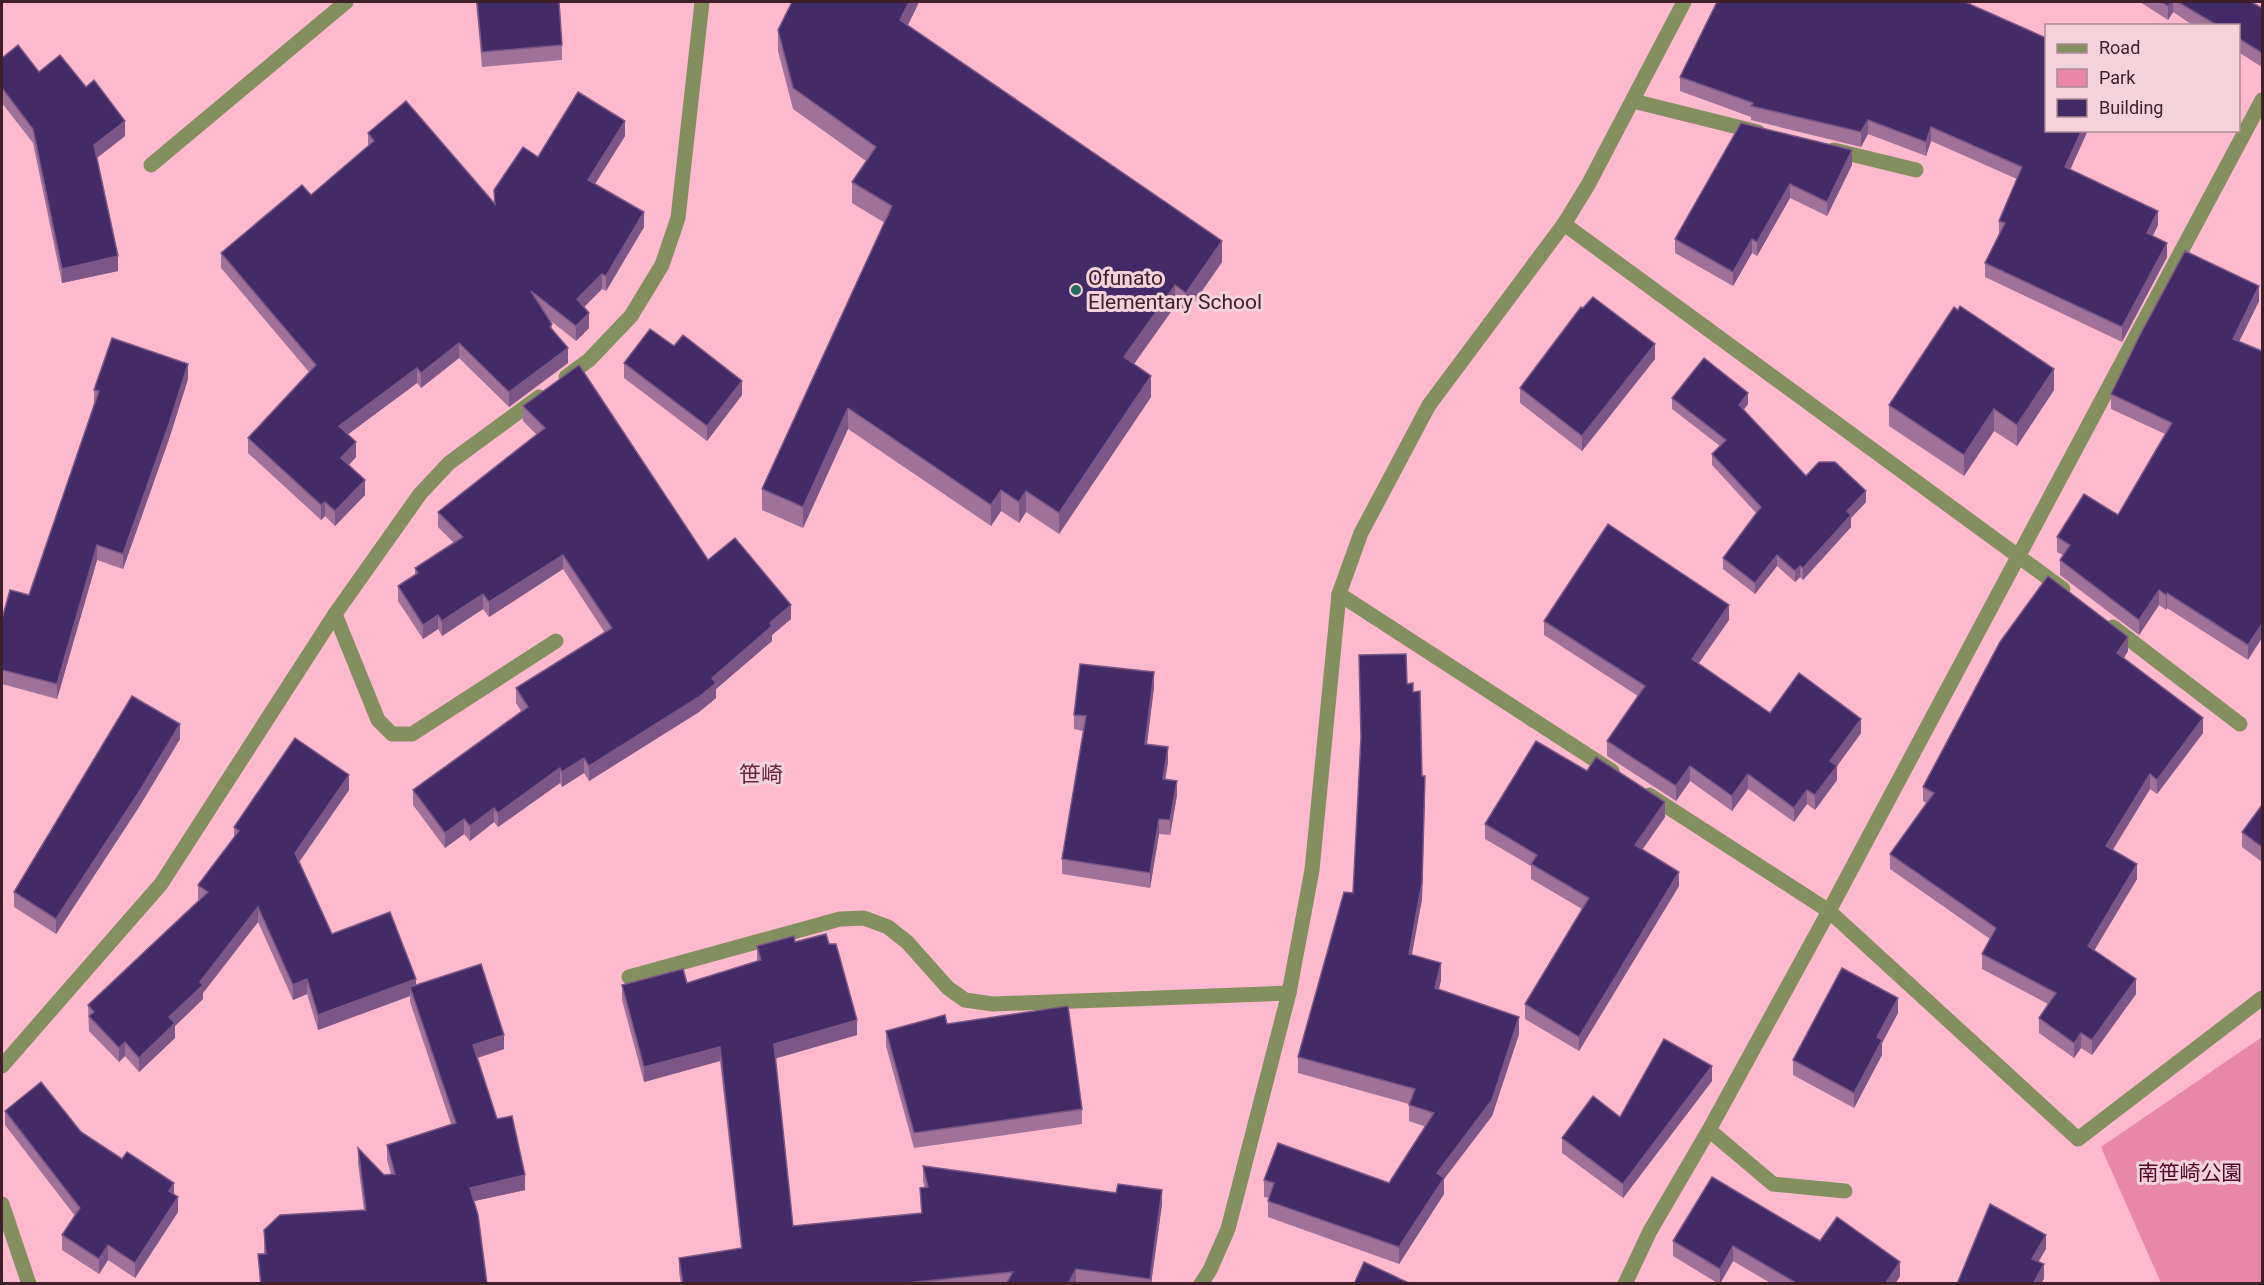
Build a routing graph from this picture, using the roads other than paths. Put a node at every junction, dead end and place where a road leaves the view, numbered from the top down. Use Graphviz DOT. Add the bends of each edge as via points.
graph roads {
  1 [pos="346,2"];
  2 [pos="702,2"];
  3 [pos="1684,2"];
  4 [pos="2262,100"];
  5 [pos="1633,101"];
  6 [pos="1769,134"];
  7 [pos="1814,145"];
  8 [pos="151,165"];
  9 [pos="1916,170"];
  10 [pos="1564,224"];
  11 [pos="2019,556"];
  12 [pos="1339,594"];
  13 [pos="2074,598"];
  14 [pos="335,614"];
  15 [pos="2102,619"];
  16 [pos="556,641"];
  17 [pos="2240,724"];
  18 [pos="1829,911"];
  19 [pos="629,977"];
  20 [pos="1289,993"];
  21 [pos="2262,998"];
  22 [pos="2,1066"];
  23 [pos="1708,1130"];
  24 [pos="1845,1191"];
  25 [pos="2,1204"];
  26 [pos="29,1284"];
  27 [pos="1201,1284"];
  28 [pos="1625,1284"];
  1 -- 8 [label="street"];
  2 -- 14 [label="street" via="678,218 662,265 632,316 589,360 449,463 420,494"];
  3 -- 5 [label="street"];
  4 -- 11 [label="street"];
  5 -- 6 [label="street"];
  5 -- 10 [label="street"];
  7 -- 9 [label="street"];
  10 -- 11 [label="street"];
  10 -- 12 [label="street" via="1429,405 1361,533"];
  11 -- 13 [label="street"];
  11 -- 18 [label="street"];
  12 -- 18 [label="street"];
  12 -- 20 [label="street" via="1312,870"];
  14 -- 16 [label="street" via="378,720 392,734 412,734"];
  14 -- 22 [label="street" via="161,884"];
  15 -- 17 [label="street"];
  18 -- 21 [label="street" via="2078,1139"];
  18 -- 23 [label="street"];
  19 -- 20 [label="street" via="840,919 864,918 888,927 907,942 948,988 965,1000 993,1004"];
  20 -- 27 [label="street" via="1228,1229"];
  23 -- 24 [label="street" via="1773,1184"];
  23 -- 28 [label="street" via="1650,1231"];
  25 -- 26 [label="street"];
}
